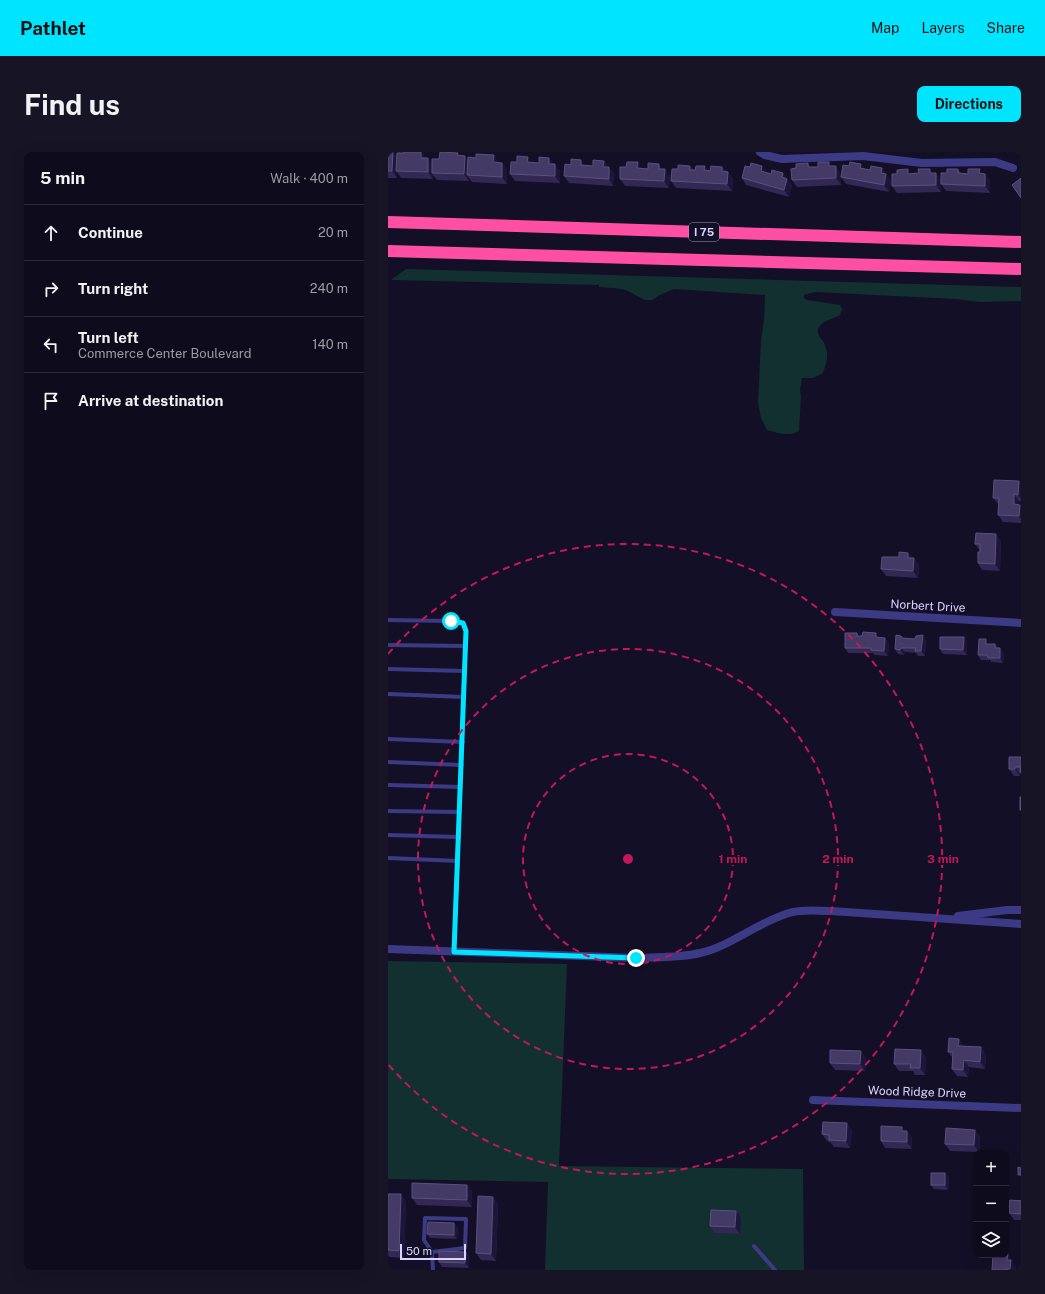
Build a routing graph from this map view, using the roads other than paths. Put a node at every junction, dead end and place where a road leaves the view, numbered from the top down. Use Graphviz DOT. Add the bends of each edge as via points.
graph roads {
  1 [pos="760,152"];
  2 [pos="1012,168"];
  3 [pos="388,222"];
  4 [pos="1021,242"];
  5 [pos="388,251"];
  6 [pos="1021,269"];
  7 [pos="834,612"];
  8 [pos="388,620"];
  9 [pos="1021,623"];
  10 [pos="388,645"];
  11 [pos="466,646"];
  12 [pos="388,669"];
  13 [pos="465,671"];
  14 [pos="388,694"];
  15 [pos="464,697"];
  16 [pos="388,739"];
  17 [pos="463,742"];
  18 [pos="388,762"];
  19 [pos="462,765"];
  20 [pos="388,785"];
  21 [pos="461,787"];
  22 [pos="388,810"];
  23 [pos="460,812"];
  24 [pos="388,835"];
  25 [pos="459,837"];
  26 [pos="388,858"];
  27 [pos="458,861"];
  28 [pos="1021,910"];
  29 [pos="942,919"];
  30 [pos="1021,924"];
  31 [pos="388,950"];
  32 [pos="454,952"];
  33 [pos="813,1100"];
  34 [pos="1021,1108"];
  35 [pos="1009,1202"];
  36 [pos="1021,1202"];
  37 [pos="754,1246"];
  38 [pos="432,1252"];
  39 [pos="433,1270"];
  40 [pos="775,1270"];
  1 -- 2 [label="street" via="782,159 863,156 922,163 994,162"];
  3 -- 4 [label="highway, I 75"];
  5 -- 6 [label="highway"];
  7 -- 9 [label="street, Norbert Drive"];
  8 -- 11 [label="lane" via="463,623"];
  10 -- 11 [label="lane"];
  11 -- 13 [label="lane"];
  12 -- 13 [label="lane"];
  13 -- 15 [label="lane"];
  14 -- 15 [label="lane"];
  15 -- 17 [label="lane"];
  16 -- 17 [label="lane"];
  17 -- 19 [label="lane"];
  18 -- 19 [label="lane"];
  19 -- 21 [label="lane"];
  20 -- 21 [label="lane"];
  21 -- 23 [label="lane"];
  22 -- 23 [label="lane"];
  23 -- 25 [label="lane"];
  24 -- 25 [label="lane"];
  25 -- 27 [label="lane"];
  26 -- 27 [label="lane"];
  27 -- 32 [label="lane"];
  28 -- 29 [label="street"];
  29 -- 30 [label="street"];
  29 -- 32 [label="street" via="831,911 789,913 700,953 676,956 636,958"];
  31 -- 32 [label="street"];
  33 -- 34 [label="street, Wood Ridge Drive"];
  35 -- 36 [label="lane"];
  37 -- 40 [label="lane"];
  38 -- 38 [label="lane" via="424,1240 425,1218 466,1220 466,1248"];
  38 -- 39 [label="lane"];
}
